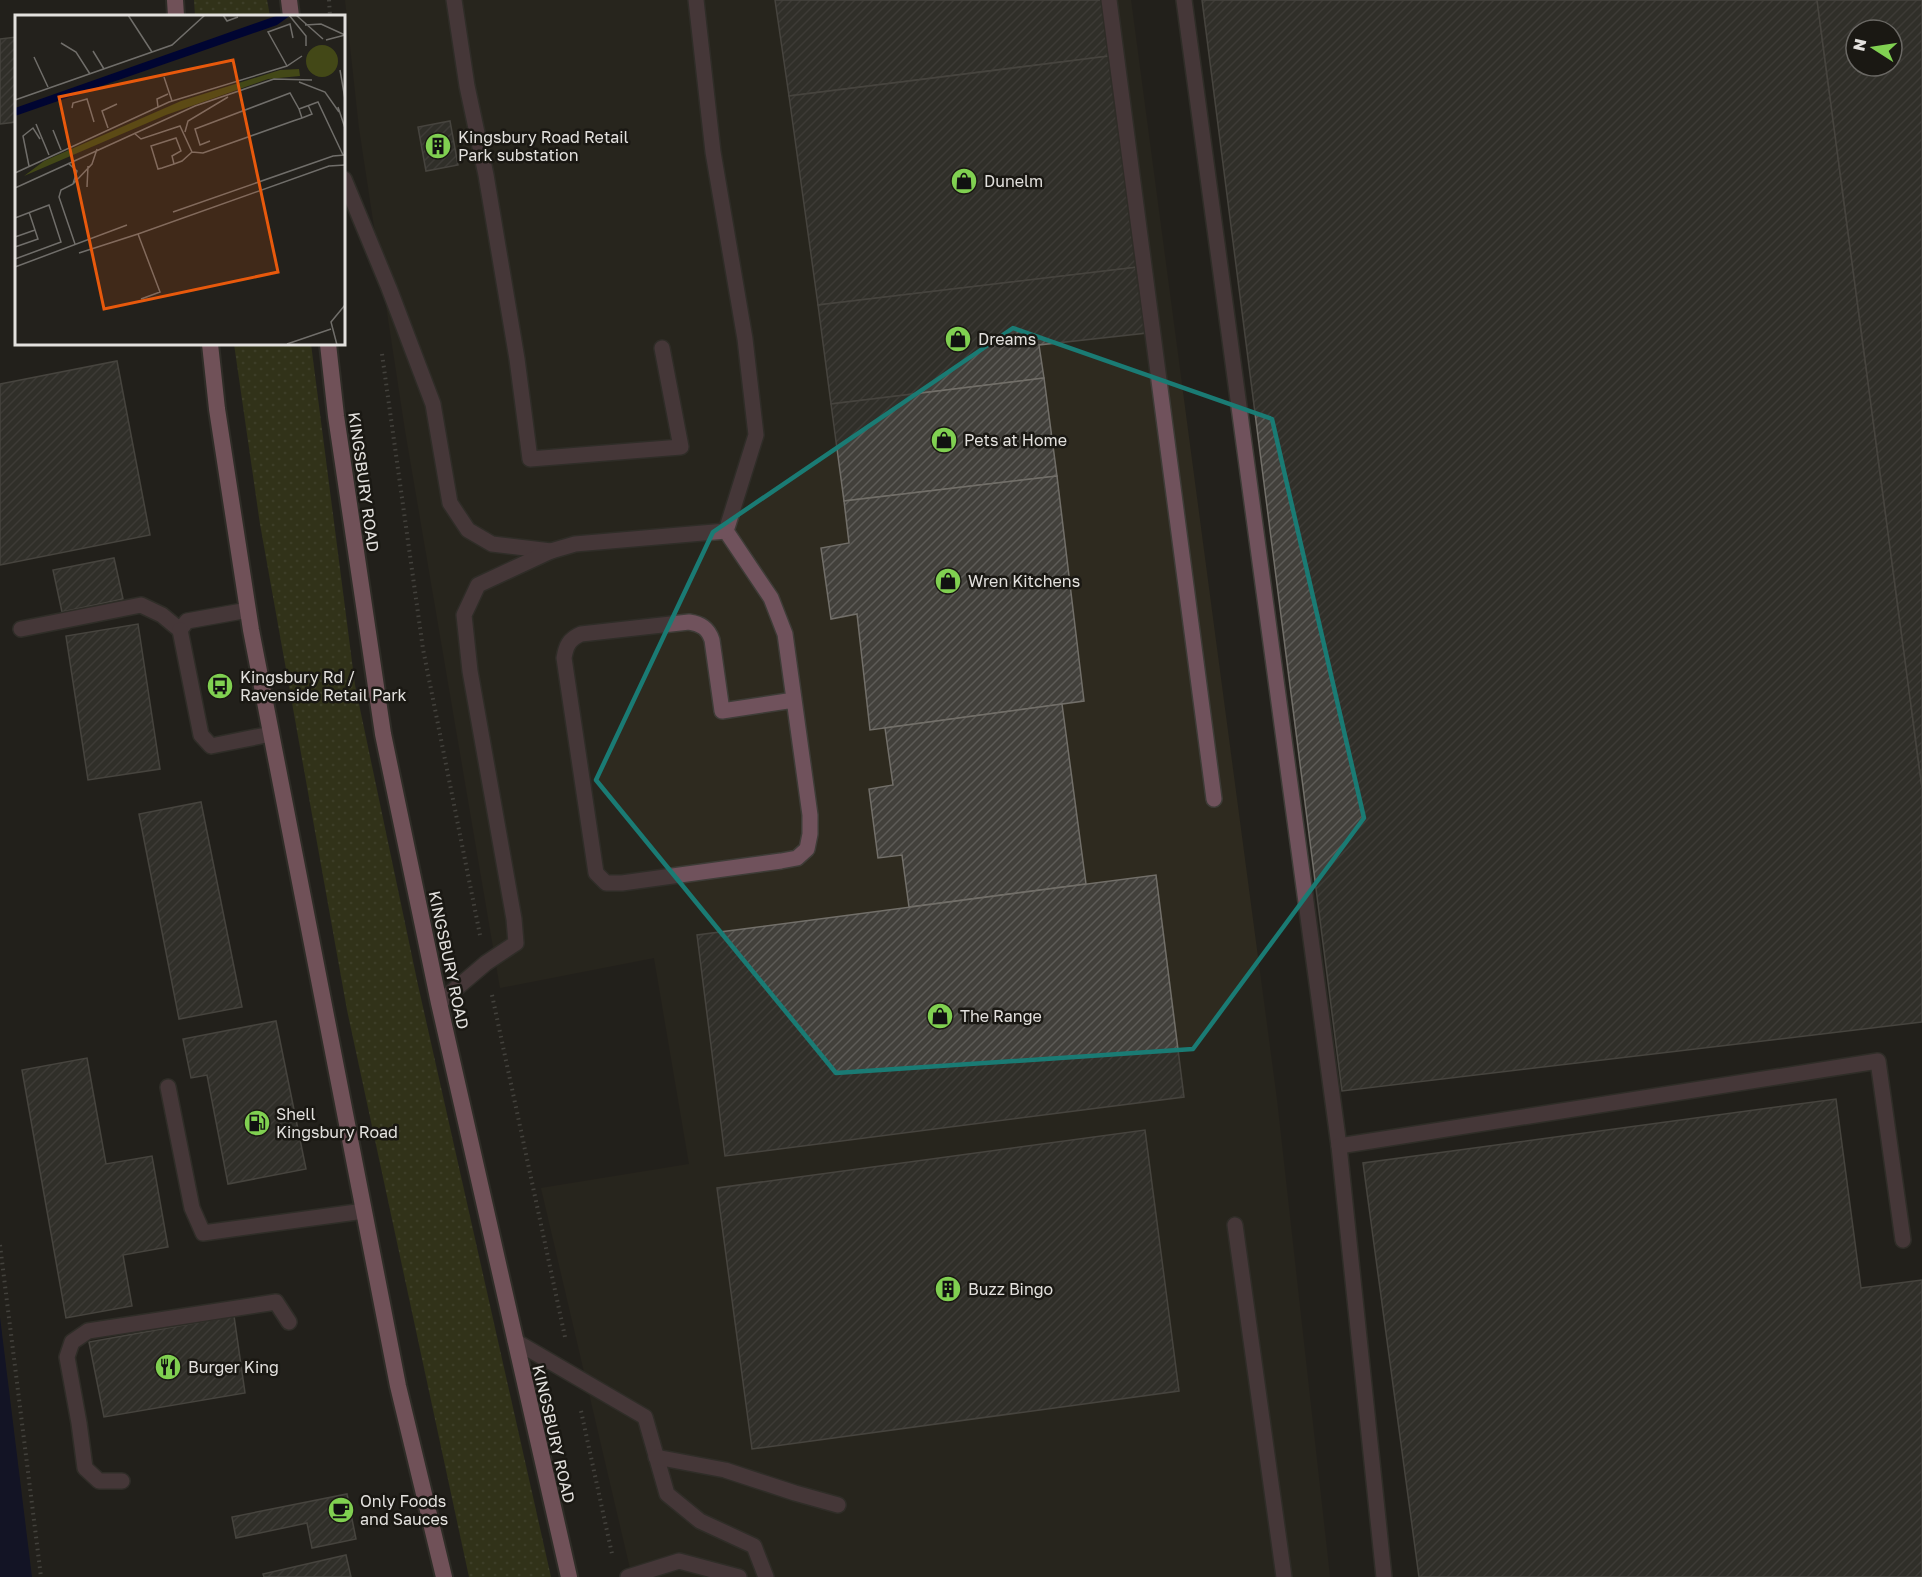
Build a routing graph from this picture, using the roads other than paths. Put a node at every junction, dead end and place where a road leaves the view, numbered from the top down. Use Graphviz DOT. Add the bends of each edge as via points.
graph roads {
  1 [pos="175,0"];
  2 [pos="289,0"];
  3 [pos="454,0"];
  4 [pos="696,0"];
  5 [pos="1109,0"];
  6 [pos="1184,0"];
  7 [pos="176,15"];
  8 [pos="291,15"];
  9 [pos="345,181"];
  10 [pos="210,345"];
  11 [pos="328,345"];
  12 [pos="662,348"];
  13 [pos="726,531"];
  14 [pos="551,551"];
  15 [pos="248,610"];
  16 [pos="21,628"];
  17 [pos="180,630"];
  18 [pos="794,700"];
  19 [pos="271,734"];
  20 [pos="1214,799"];
  21 [pos="439,1003"];
  22 [pos="168,1087"];
  23 [pos="1339,1146"];
  24 [pos="364,1211"];
  25 [pos="1235,1225"];
  26 [pos="1903,1240"];
  27 [pos="289,1322"];
  28 [pos="515,1341"];
  29 [pos="656,1457"];
  30 [pos="122,1481"];
  31 [pos="838,1506"];
  32 [pos="444,1577"];
  33 [pos="568,1577"];
  34 [pos="628,1577"];
  35 [pos="739,1577"];
  36 [pos="766,1577"];
  37 [pos="1284,1577"];
  38 [pos="1384,1577"];
  1 -- 7 [label="highway"];
  2 -- 8 [label="highway"];
  3 -- 12 [label="lane" via="517,359 530,459 681,447"];
  4 -- 13 [label="lane" via="713,152 745,339 756,435"];
  5 -- 20 [label="lane"];
  6 -- 23 [label="lane"];
  9 -- 14 [label="lane" via="433,404 450,503 468,530 492,544"];
  10 -- 15 [label="highway"];
  11 -- 21 [label="highway, KINGSBURY ROAD" via="383,734"];
  13 -- 14 [label="lane" via="575,544"];
  13 -- 18 [label="lane" via="771,598 785,634"];
  14 -- 21 [label="lane" via="478,585 464,615 516,943"];
  15 -- 17 [label="lane" via="187,621"];
  15 -- 19 [label="highway"];
  16 -- 17 [label="lane" via="141,605"];
  17 -- 19 [label="lane" via="201,735 211,746"];
  18 -- 18 [label="lane" via="810,815 807,849 797,858 622,883 606,883 596,873 564,658 573,638 689,622 699,624 709,630 712,640 722,711"];
  19 -- 24 [label="highway"];
  21 -- 28 [label="highway, KINGSBURY ROAD"];
  22 -- 24 [label="lane" via="192,1208 203,1233"];
  23 -- 26 [label="lane" via="1878,1061"];
  23 -- 38 [label="lane"];
  24 -- 32 [label="highway" via="398,1386"];
  25 -- 37 [label="lane"];
  27 -- 30 [label="lane" via="276,1302 88,1331 72,1342 67,1357 85,1468 99,1481"];
  28 -- 29 [label="lane" via="645,1417"];
  28 -- 33 [label="highway, KINGSBURY ROAD"];
  29 -- 31 [label="lane" via="725,1470"];
  29 -- 36 [label="lane" via="668,1494 699,1521 754,1546"];
  34 -- 35 [label="lane" via="679,1561"];
}
